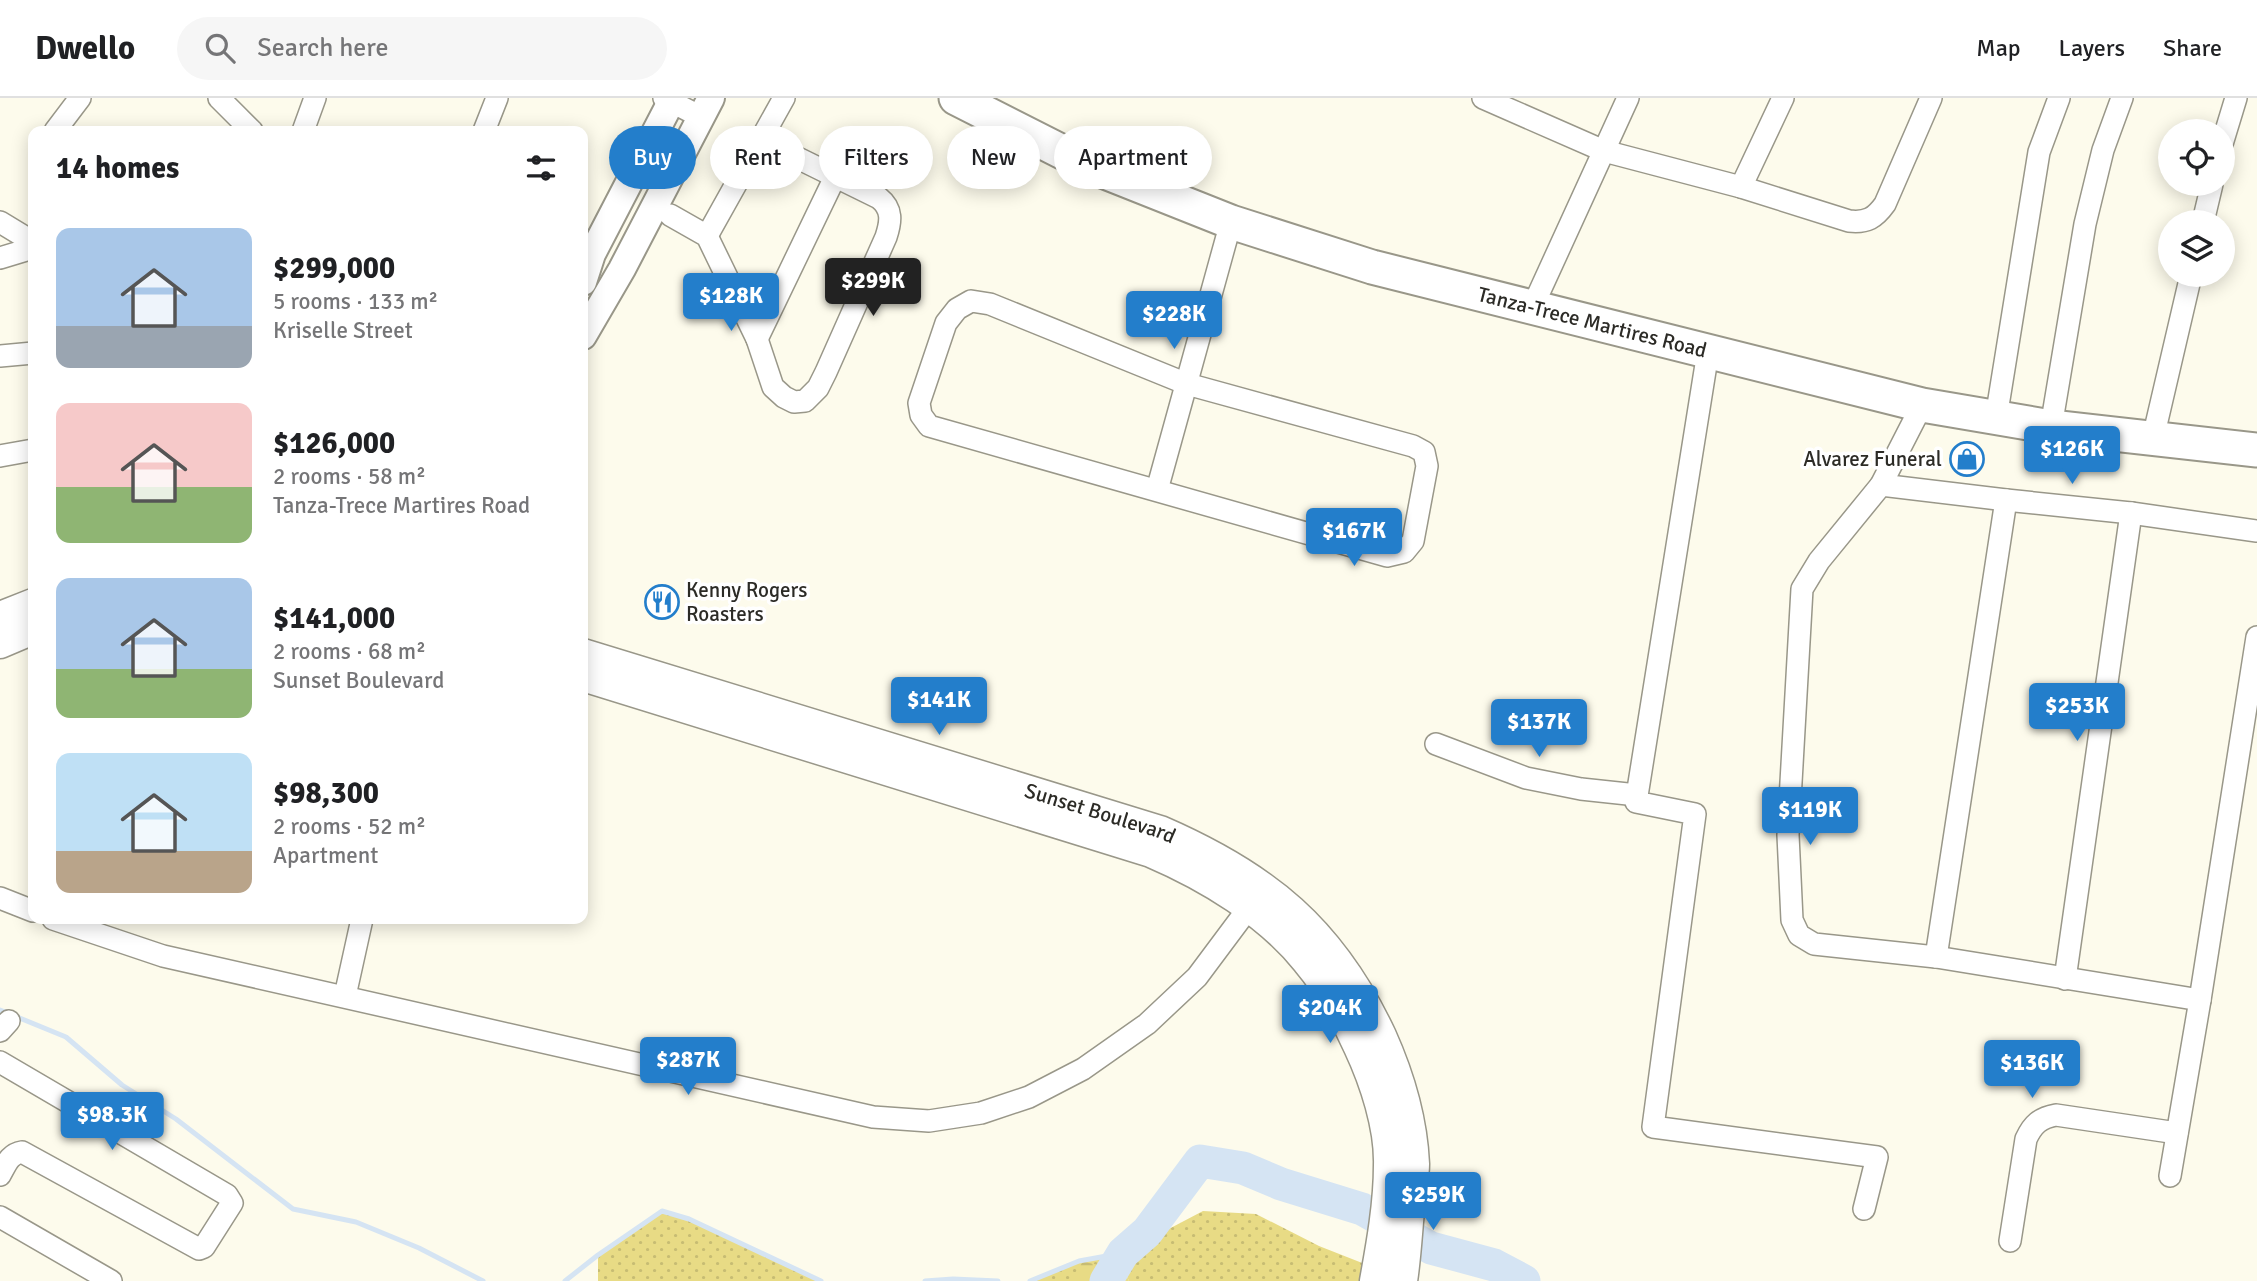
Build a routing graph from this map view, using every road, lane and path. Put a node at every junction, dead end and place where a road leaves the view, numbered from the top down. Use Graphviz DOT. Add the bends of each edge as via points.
graph roads {
  1 [pos="80,98"];
  2 [pos="219,98"];
  3 [pos="315,98"];
  4 [pos="497,98"];
  5 [pos="784,98"];
  6 [pos="956,98"];
  7 [pos="1483,98"];
  8 [pos="1628,98"];
  9 [pos="1783,98"];
  10 [pos="1931,98"];
  11 [pos="2059,98"];
  12 [pos="2122,98"];
  13 [pos="2236,98"];
  14 [pos="670,99"];
  15 [pos="706,107"];
  16 [pos="2230,119"];
  17 [pos="59,126"];
  18 [pos="247,126"];
  19 [pos="305,126"];
  20 [pos="486,126"];
  21 [pos="769,126"];
  22 [pos="1604,151"];
  23 [pos="1741,187"];
  24 [pos="734,189"];
  25 [pos="829,189"];
  26 [pos="860,189"];
  27 [pos="670,215"];
  28 [pos="0,222"];
  29 [pos="1231,222"];
  30 [pos="707,236"];
  31 [pos="28,239"];
  32 [pos="28,250"];
  33 [pos="588,253"];
  34 [pos="0,258"];
  35 [pos="622,269"];
  36 [pos="2188,287"];
  37 [pos="1532,308"];
  38 [pos="588,327"];
  39 [pos="757,339"];
  40 [pos="1708,352"];
  41 [pos="28,353"];
  42 [pos="0,356"];
  43 [pos="1187,384"];
  44 [pos="1922,405"];
  45 [pos="1996,418"];
  46 [pos="2051,426"];
  47 [pos="2153,438"];
  48 [pos="2257,450"];
  49 [pos="28,451"];
  50 [pos="0,456"];
  51 [pos="1881,485"];
  52 [pos="1157,491"];
  53 [pos="2006,500"];
  54 [pos="2131,513"];
  55 [pos="2257,531"];
  56 [pos="28,606"];
  57 [pos="0,617"];
  58 [pos="28,631"];
  59 [pos="2257,637"];
  60 [pos="0,643"];
  61 [pos="588,656"];
  62 [pos="588,678"];
  63 [pos="1436,744"];
  64 [pos="1637,795"];
  65 [pos="1256,897"];
  66 [pos="0,898"];
  67 [pos="28,909"];
  68 [pos="68,924"];
  69 [pos="361,924"];
  70 [pos="1936,957"];
  71 [pos="2065,979"];
  72 [pos="345,996"];
  73 [pos="2200,1000"];
  74 [pos="0,1062"];
  75 [pos="2177,1133"];
  76 [pos="0,1175"];
  77 [pos="2170,1176"];
  78 [pos="1864,1209"];
  79 [pos="0,1217"];
  80 [pos="2010,1241"];
  81 [pos="1390,1270"];
  82 [pos="111,1281"];
  1 -- 17 [label="street"];
  2 -- 18 [label="street"];
  3 -- 19 [label="street"];
  4 -- 20 [label="street"];
  5 -- 21 [label="street"];
  6 -- 29 [label="main road, Tanza-Trece Martires Road" via="1090,166"];
  7 -- 22 [label="street"];
  8 -- 22 [label="street"];
  9 -- 23 [label="street"];
  10 -- 23 [label="street" via="1885,204 1868,221 1849,222"];
  11 -- 45 [label="street" via="2039,152"];
  12 -- 46 [label="street" via="2085,224"];
  13 -- 16 [label="street"];
  14 -- 15 [label="street"];
  14 -- 33 [label="street"];
  15 -- 35 [label="street"];
  22 -- 23 [label="street"];
  22 -- 37 [label="street"];
  24 -- 30 [label="street"];
  25 -- 39 [label="street"];
  26 -- 39 [label="street" via="886,203 890,225 826,372 805,401 784,397 773,387"];
  27 -- 30 [label="street"];
  28 -- 31 [label="street"];
  29 -- 37 [label="main road, Tanza-Trece Martires Road" via="1372,267"];
  29 -- 43 [label="street"];
  30 -- 39 [label="street"];
  32 -- 34 [label="street"];
  33 -- 35 [label="street"];
  35 -- 38 [label="street"];
  36 -- 47 [label="street"];
  37 -- 40 [label="main road, Tanza-Trece Martires Road"];
  40 -- 44 [label="main road, Tanza-Trece Martires Road"];
  40 -- 64 [label="street"];
  41 -- 42 [label="street"];
  43 -- 52 [label="street"];
  43 -- 52 [label="street" via="1424,452 1427,466 1413,541 1404,552 1387,556"];
  43 -- 52 [label="street" via="990,304 971,301 946,323 919,403 929,426"];
  44 -- 45 [label="main road, Tanza-Trece Martires Road"];
  44 -- 51 [label="street"];
  45 -- 46 [label="main road, Tanza-Trece Martires Road"];
  46 -- 47 [label="main road, Tanza-Trece Martires Road"];
  47 -- 48 [label="main road, Tanza-Trece Martires Road"];
  49 -- 50 [label="street"];
  51 -- 53 [label="street"];
  51 -- 70 [label="street" via="1802,589 1788,835 1791,920 1799,936 1814,944"];
  53 -- 54 [label="street"];
  53 -- 70 [label="street"];
  54 -- 55 [label="street"];
  54 -- 71 [label="street"];
  56 -- 57 [label="main road"];
  58 -- 60 [label="main road"];
  59 -- 73 [label="street"];
  61 -- 65 [label="main road, Sunset Boulevard" via="1160,831 1234,867"];
  62 -- 65 [label="main road, Sunset Boulevard" via="1151,852 1221,887"];
  63 -- 64 [label="street" via="1526,778"];
  64 -- 78 [label="street" via="1636,802 1695,814 1653,1127 1877,1157"];
  65 -- 72 [label="street" via="1198,977 1147,1024 1083,1069 1029,1097 981,1113 939,1120 873,1117"];
  65 -- 81 [label="main road, Sunset Boulevard" via="1326,986 1356,1039 1378,1095 1398,1198"];
  66 -- 67 [label="street"];
  68 -- 72 [label="street" via="163,956"];
  69 -- 72 [label="street"];
  70 -- 71 [label="street"];
  71 -- 73 [label="street"];
  73 -- 75 [label="street"];
  74 -- 76 [label="street" via="227,1195 232,1203 199,1249 22,1152 10,1158"];
  75 -- 77 [label="street"];
  75 -- 80 [label="street" via="2044,1117 2032,1126 2026,1139"];
  79 -- 82 [label="street"];
}
